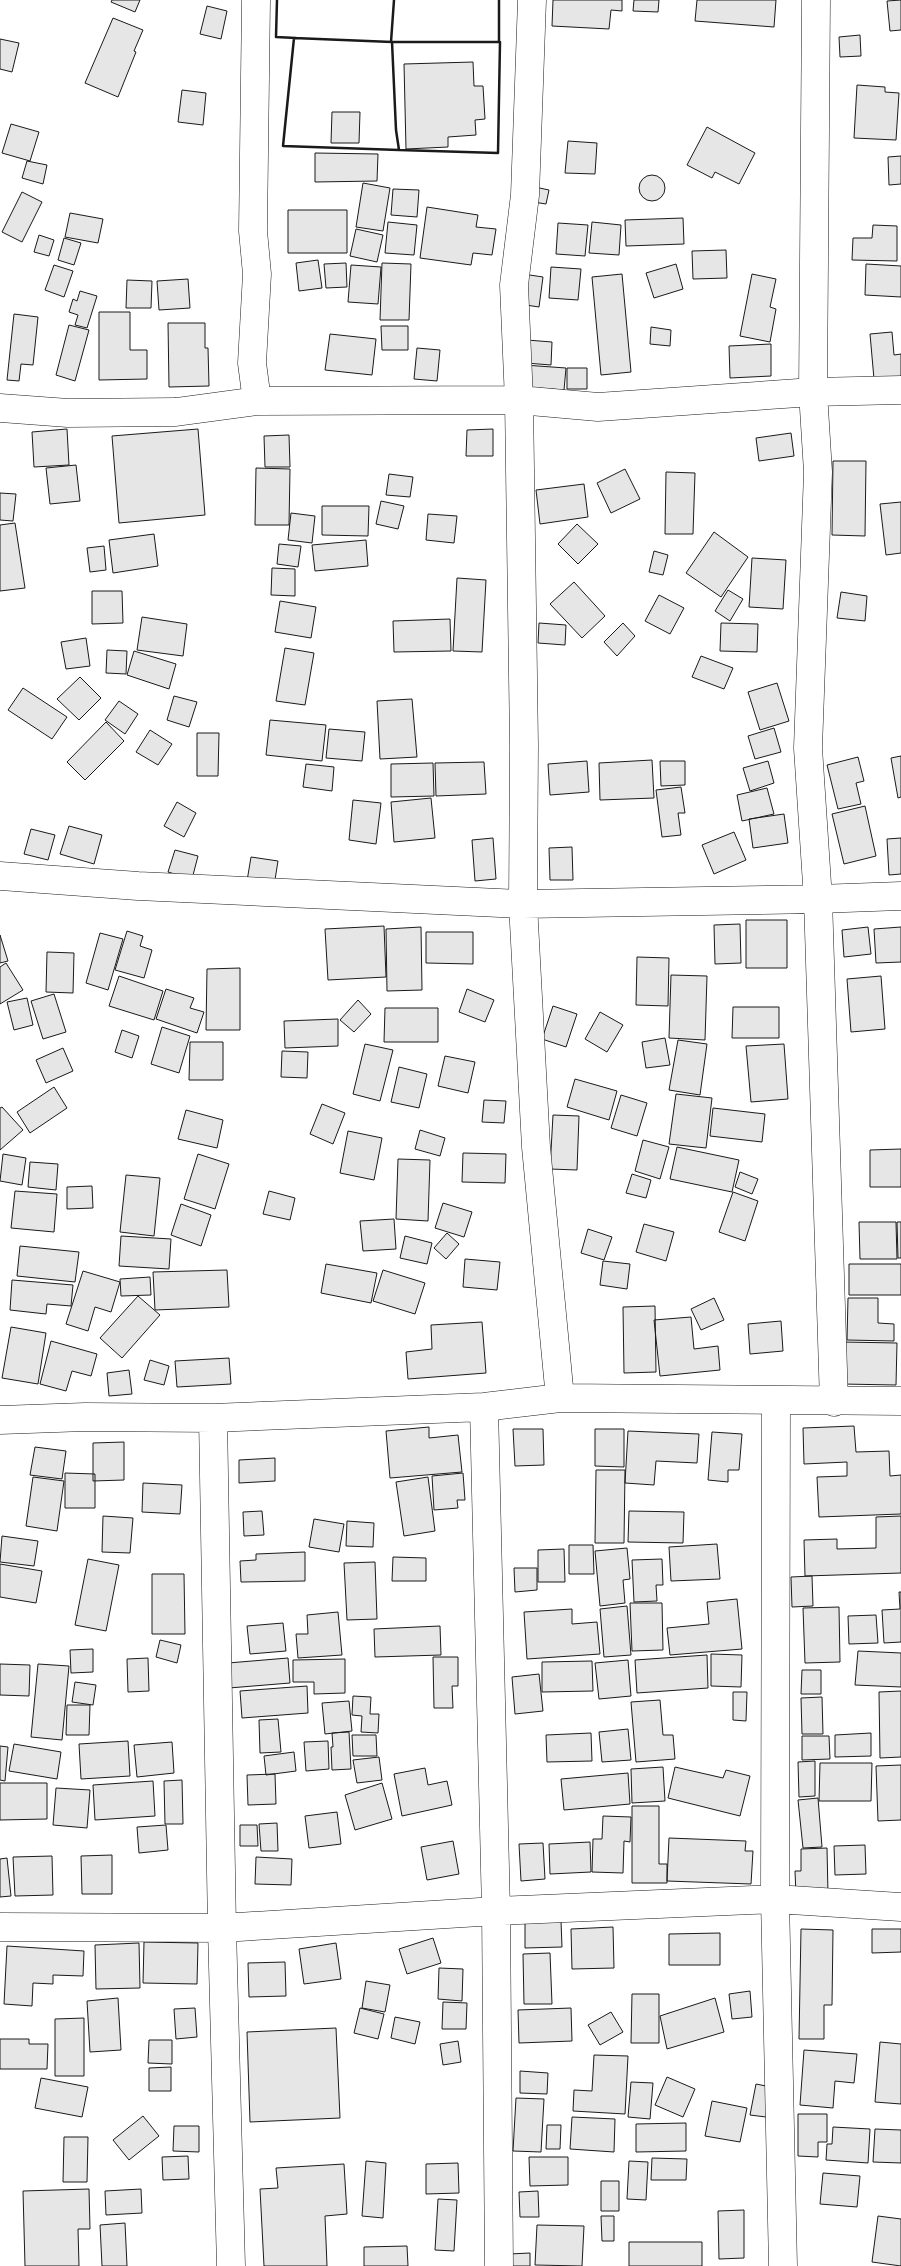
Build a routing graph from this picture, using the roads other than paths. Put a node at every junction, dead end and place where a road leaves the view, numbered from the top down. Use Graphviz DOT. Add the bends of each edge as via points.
graph roads {
  1 [pos="256,0"];
  2 [pos="532,0"];
  3 [pos="816,0"];
  4 [pos="901,390"];
  5 [pos="813,392"];
  6 [pos="519,400"];
  7 [pos="257,401"];
  8 [pos="0,408"];
  9 [pos="0,876"];
  10 [pos="901,896"];
  11 [pos="818,899"];
  12 [pos="522,904"];
  13 [pos="560,1398"];
  14 [pos="776,1401"];
  15 [pos="901,1401"];
  16 [pos="834,1402"];
  17 [pos="484,1407"];
  18 [pos="213,1418"];
  19 [pos="0,1420"];
  20 [pos="775,1899"];
  21 [pos="901,1907"];
  22 [pos="496,1911"];
  23 [pos="0,1927"];
  24 [pos="222,1928"];
  25 [pos="232,2266"];
  26 [pos="499,2266"];
  27 [pos="783,2266"];
  1 -- 7 [label="street" via="254,231 257,274 252,363"];
  2 -- 6 [label="street" via="525,195 514,285"];
  3 -- 5 [label="street"];
  4 -- 5 [label="street"];
  5 -- 6 [label="street" via="598,406"];
  5 -- 11 [label="street" via="818,472 808,748"];
  6 -- 7 [label="street"];
  6 -- 12 [label="street" via="524,745"];
  7 -- 8 [label="street" via="176,412 68,413"];
  9 -- 12 [label="street" via="138,886"];
  10 -- 11 [label="street"];
  11 -- 12 [label="street"];
  11 -- 16 [label="street"];
  12 -- 13 [label="street" via="536,1147"];
  13 -- 14 [label="street"];
  13 -- 17 [label="street"];
  14 -- 16 [label="street"];
  14 -- 20 [label="street"];
  15 -- 16 [label="street"];
  17 -- 18 [label="street"];
  17 -- 22 [label="street"];
  18 -- 19 [label="street"];
  18 -- 24 [label="street"];
  20 -- 21 [label="street"];
  20 -- 22 [label="street"];
  20 -- 27 [label="street"];
  22 -- 24 [label="street"];
  22 -- 26 [label="street"];
  23 -- 24 [label="street"];
  24 -- 25 [label="street"];
}
